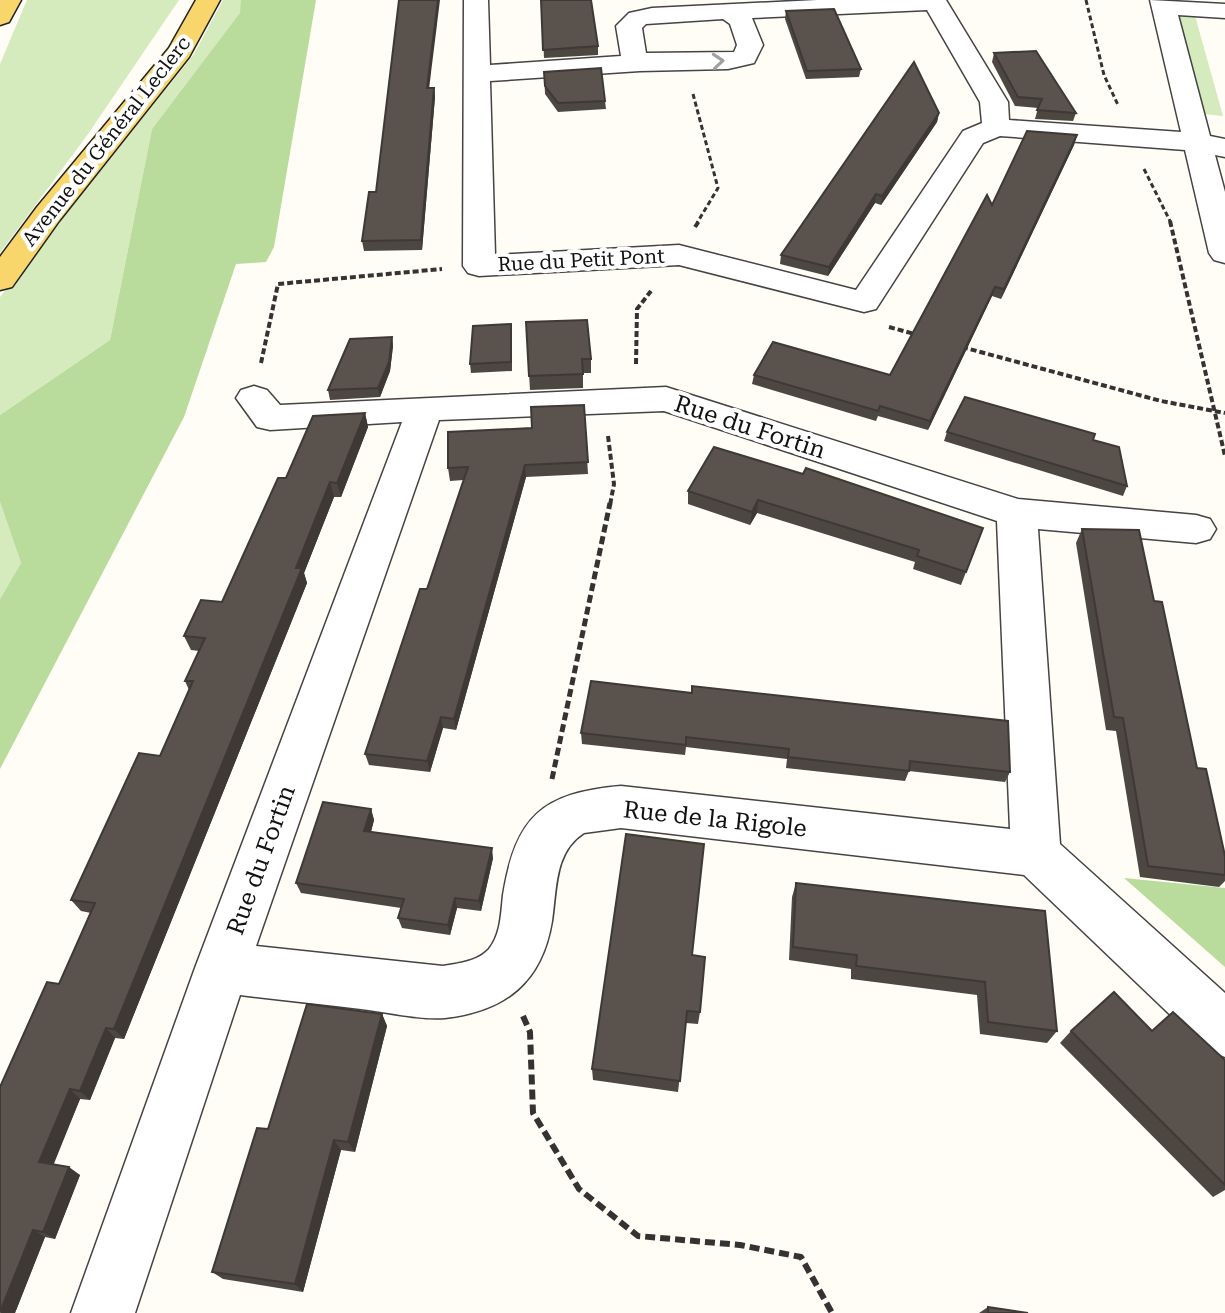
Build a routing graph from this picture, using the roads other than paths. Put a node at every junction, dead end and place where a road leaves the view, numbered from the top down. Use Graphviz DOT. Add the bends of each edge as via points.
graph roads {
  1 [pos="9,0"];
  2 [pos="208,0"];
  3 [pos="476,0"];
  4 [pos="935,1"];
  5 [pos="1163,4"];
  6 [pos="1225,11"];
  7 [pos="732,14"];
  8 [pos="0,17"];
  9 [pos="640,63"];
  10 [pos="476,74"];
  11 [pos="996,127"];
  12 [pos="1211,145"];
  13 [pos="1225,253"];
  14 [pos="0,280"];
  15 [pos="254,398"];
  16 [pos="425,409"];
  17 [pos="1017,513"];
  18 [pos="1196,529"];
  19 [pos="1036,854"];
  20 [pos="222,968"];
  21 [pos="1225,1030"];
  22 [pos="103,1313"];
  1 -- 8 [label="main road"];
  2 -- 14 [label="main road, Avenue du Général Leclerc" via="180,51"];
  3 -- 10 [label="street, Rue du Petit Pont"];
  4 -- 7 [label="street"];
  4 -- 11 [label="street" via="994,102"];
  5 -- 6 [label="street"];
  5 -- 12 [label="street"];
  7 -- 9 [label="street" via="638,18 629,26 633,55"];
  9 -- 7 [label="street, one-way" via="745,57 750,45 741,20"];
  9 -- 10 [label="street"];
  10 -- 11 [label="street, Rue du Petit Pont" via="479,266 679,255 864,302 973,137"];
  11 -- 12 [label="street"];
  12 -- 13 [label="street"];
  15 -- 16 [label="street, Rue du Fortin" via="270,418"];
  16 -- 17 [label="street, Rue du Fortin" via="666,399"];
  16 -- 20 [label="street, Rue du Fortin"];
  17 -- 18 [label="street, Rue du Fortin"];
  17 -- 19 [label="street"];
  19 -- 20 [label="street, Rue de la Rigole" via="621,807 591,810 563,819 546,837 514,962 470,990 443,992"];
  19 -- 21 [label="street"];
  20 -- 22 [label="street, Rue du Fortin"];
}
